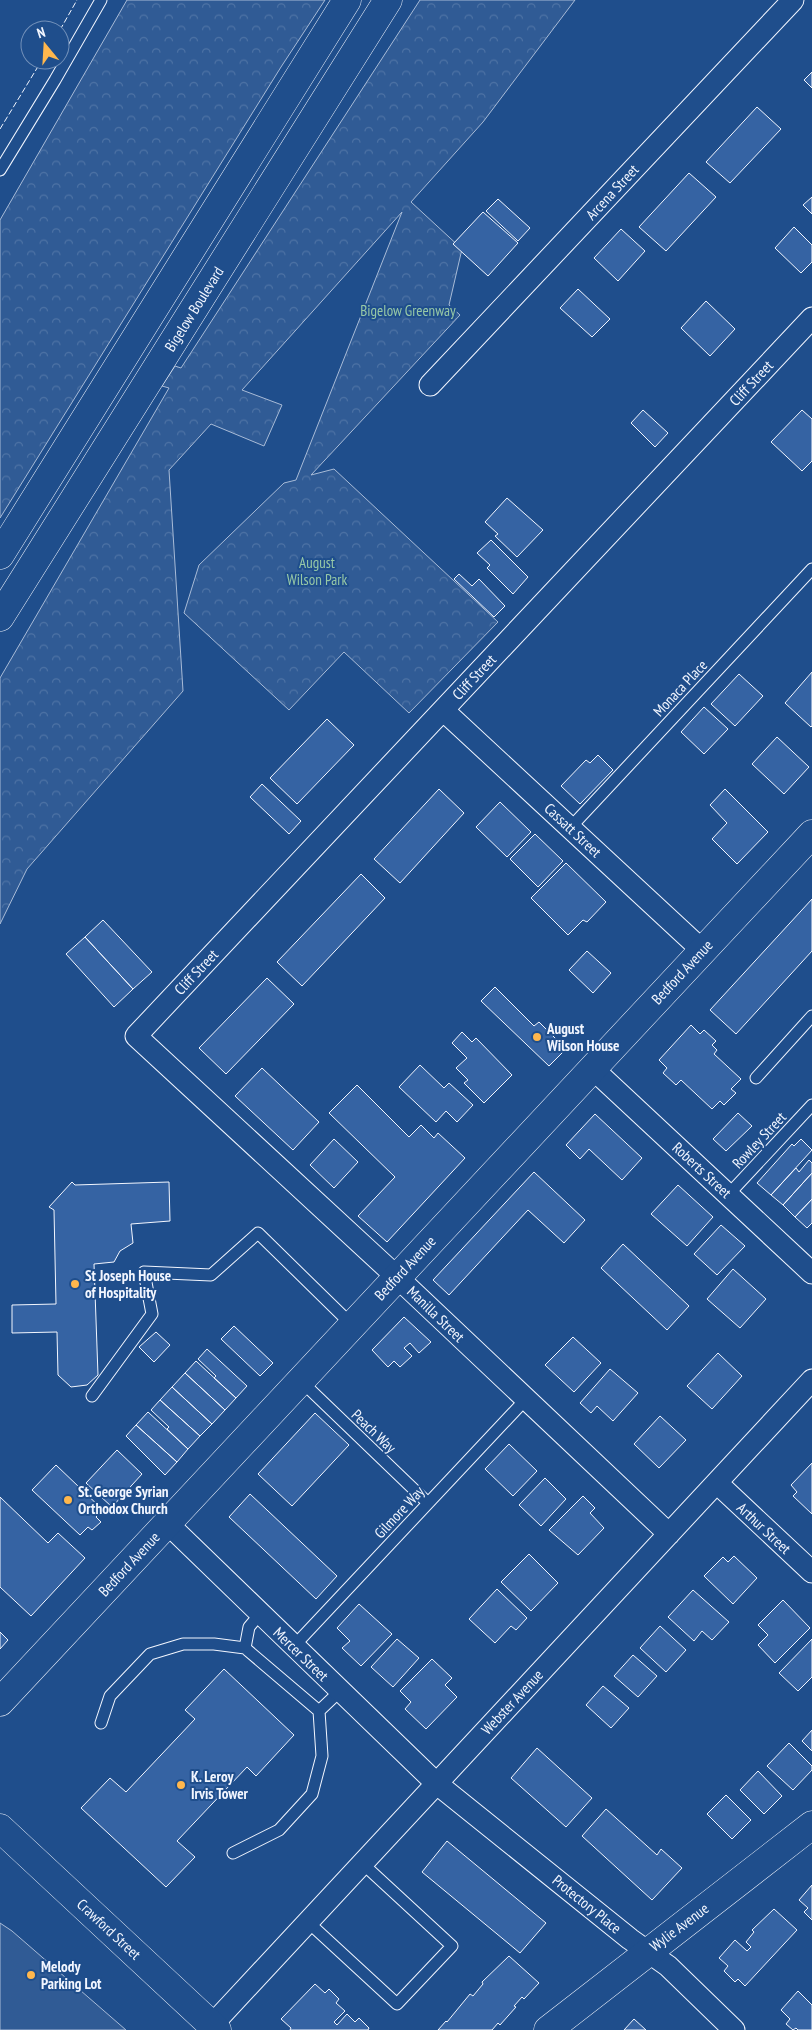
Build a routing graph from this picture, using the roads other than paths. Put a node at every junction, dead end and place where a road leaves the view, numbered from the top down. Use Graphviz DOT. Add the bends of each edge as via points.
graph roads {
  1 [pos="101,0"];
  2 [pos="347,0"];
  3 [pos="388,0"];
  4 [pos="793,0"];
  5 [pos="0,170"];
  6 [pos="812,318"];
  7 [pos="430,385"];
  8 [pos="0,555"];
  9 [pos="812,569"];
  10 [pos="0,617"];
  11 [pos="443,710"];
  12 [pos="570,828"];
  13 [pos="812,834"];
  14 [pos="703,950"];
  15 [pos="812,1016"];
  16 [pos="136,1036"];
  17 [pos="592,1068"];
  18 [pos="756,1078"];
  19 [pos="812,1105"];
  20 [pos="728,1195"];
  21 [pos="812,1273"];
  22 [pos="397,1277"];
  23 [pos="352,1325"];
  24 [pos="300,1380"];
  25 [pos="812,1380"];
  26 [pos="92,1396"];
  27 [pos="526,1399"];
  28 [pos="716,1483"];
  29 [pos="428,1503"];
  30 [pos="167,1523"];
  31 [pos="669,1534"];
  32 [pos="812,1572"];
  33 [pos="260,1614"];
  34 [pos="294,1646"];
  35 [pos="245,1648"];
  36 [pos="340,1691"];
  37 [pos="0,1702"];
  38 [pos="319,1711"];
  39 [pos="101,1723"];
  40 [pos="436,1784"];
  41 [pos="812,1825"];
  42 [pos="0,1828"];
  43 [pos="233,1853"];
  44 [pos="362,1863"];
  45 [pos="308,1922"];
  46 [pos="648,1951"];
  47 [pos="214,2027"];
  48 [pos="548,2030"];
  49 [pos="734,2030"];
  1 -- 5 [label="lane"];
  2 -- 8 [label="street"];
  3 -- 10 [label="street, Bigelow Boulevard"];
  4 -- 7 [label="street, Arcena Street"];
  6 -- 11 [label="street, Cliff Street"];
  9 -- 12 [label="lane, Monaca Place"];
  11 -- 12 [label="street, Cassatt Street"];
  11 -- 16 [label="street, Cliff Street"];
  12 -- 14 [label="street, Cassatt Street"];
  13 -- 14 [label="street, Bedford Avenue"];
  14 -- 17 [label="street, Bedford Avenue"];
  15 -- 18 [label="lane"];
  16 -- 22 [label="street, Manilla Street"];
  17 -- 20 [label="street, Roberts Street"];
  17 -- 22 [label="street, Bedford Avenue"];
  19 -- 20 [label="lane, Rowley Street"];
  20 -- 21 [label="street, Roberts Street"];
  22 -- 23 [label="street, Bedford Avenue"];
  22 -- 27 [label="street, Manilla Street"];
  23 -- 24 [label="street, Bedford Avenue"];
  23 -- 26 [label="lane" via="258,1233 211,1276 144,1272 152,1314"];
  24 -- 29 [label="lane, Peach Way"];
  24 -- 30 [label="street, Bedford Avenue"];
  25 -- 28 [label="street, Webster Avenue"];
  27 -- 29 [label="lane, Gilmore Way"];
  27 -- 31 [label="street, Manilla Street"];
  28 -- 31 [label="street, Webster Avenue"];
  28 -- 32 [label="street, Arthur Street"];
  29 -- 34 [label="lane, Gilmore Way"];
  30 -- 33 [label="street, Mercer Street"];
  30 -- 37 [label="street, Bedford Avenue"];
  31 -- 40 [label="street, Webster Avenue"];
  33 -- 34 [label="street, Mercer Street"];
  33 -- 35 [label="lane" via="249,1627"];
  34 -- 36 [label="street, Mercer Street"];
  35 -- 38 [label="lane"];
  35 -- 39 [label="lane" via="184,1644 150,1654 110,1696"];
  36 -- 38 [label="lane"];
  36 -- 40 [label="street, Mercer Street"];
  38 -- 43 [label="lane" via="322,1756 312,1794 280,1830"];
  40 -- 44 [label="street, Webster Avenue"];
  40 -- 46 [label="street, Protectory Place"];
  41 -- 46 [label="street, Wylie Avenue"];
  42 -- 47 [label="street, Crawford Street"];
  44 -- 45 [label="street, Webster Avenue"];
  44 -- 45 [label="lane" via="452,1946 397,2004"];
  45 -- 47 [label="street, Webster Avenue"];
  46 -- 48 [label="street, Wylie Avenue"];
  46 -- 49 [label="street, Protectory Place"];
}
